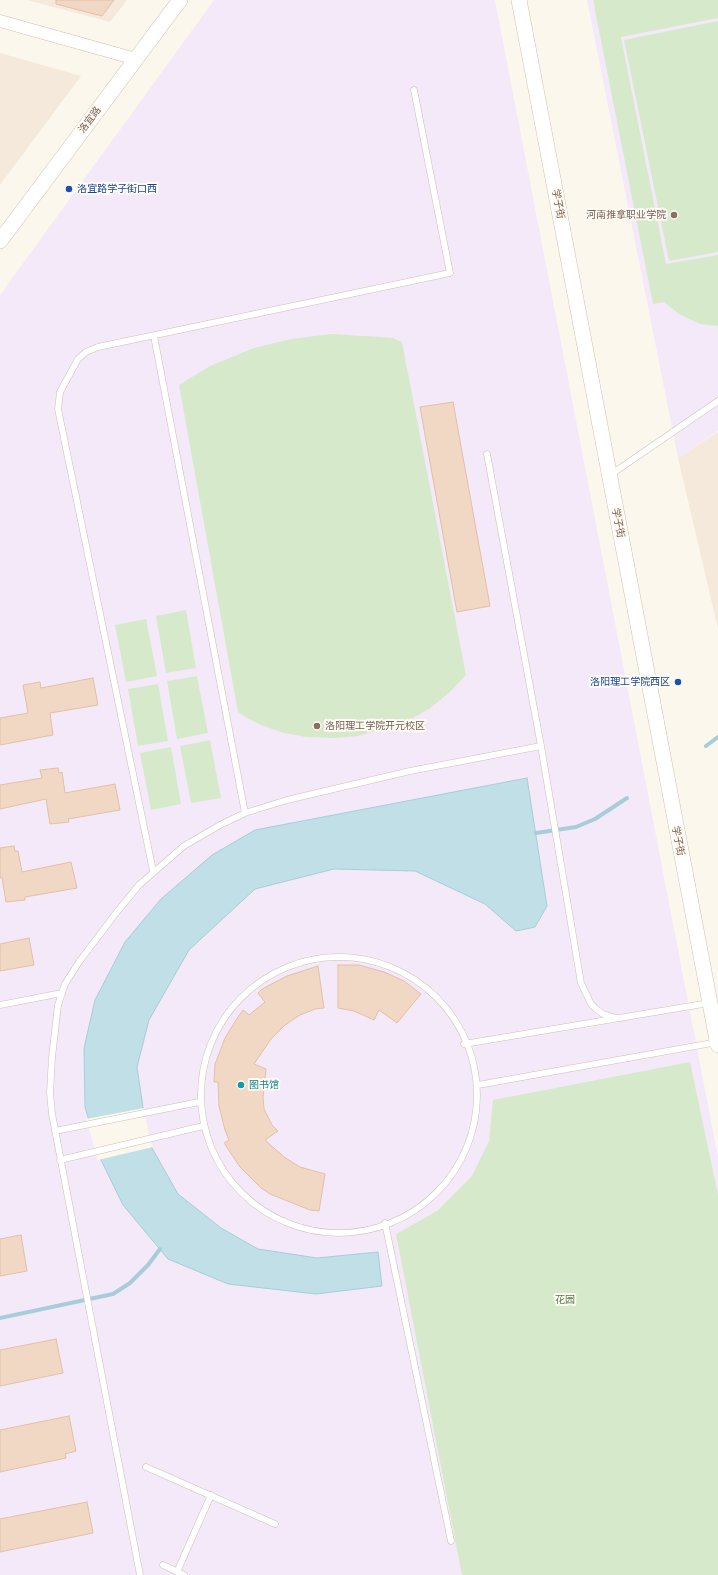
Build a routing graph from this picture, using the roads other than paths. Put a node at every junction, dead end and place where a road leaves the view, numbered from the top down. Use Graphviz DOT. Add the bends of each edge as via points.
graph roads {
  1 [pos="167,0"];
  2 [pos="180,0"];
  3 [pos="519,0"];
  4 [pos="525,0"];
  5 [pos="0,21"];
  6 [pos="131,58"];
  7 [pos="414,90"];
  8 [pos="0,224"];
  9 [pos="0,241"];
  10 [pos="154,336"];
  11 [pos="718,401"];
  12 [pos="487,454"];
  13 [pos="612,473"];
  14 [pos="541,746"];
  15 [pos="245,813"];
  16 [pos="153,872"];
  17 [pos="62,993"];
  18 [pos="712,1003"];
  19 [pos="0,1005"];
  20 [pos="616,1018"];
  21 [pos="717,1024"];
  22 [pos="718,1043"];
  23 [pos="464,1044"];
  24 [pos="478,1085"];
  25 [pos="199,1102"];
  26 [pos="203,1126"];
  27 [pos="55,1131"];
  28 [pos="60,1160"];
  29 [pos="385,1223"];
  30 [pos="146,1467"];
  31 [pos="211,1495"];
  32 [pos="275,1524"];
  33 [pos="451,1541"];
  34 [pos="163,1565"];
  35 [pos="177,1572"];
  36 [pos="140,1575"];
  37 [pos="184,1575"];
  1 -- 6 [label="street, 洛宜路"];
  2 -- 6 [label="street, 洛宜路"];
  3 -- 13 [label="street, 学子街"];
  4 -- 13 [label="street, 学子街"];
  5 -- 6 [label="street"];
  6 -- 8 [label="street, 洛宜路"];
  6 -- 9 [label="street, 洛宜路"];
  7 -- 10 [label="lane" via="450,273"];
  10 -- 15 [label="lane"];
  10 -- 16 [label="lane" via="98,347 86,352 78,359 58,399"];
  11 -- 13 [label="lane"];
  12 -- 14 [label="lane"];
  13 -- 18 [label="street, 学子街"];
  14 -- 15 [label="lane" via="410,771 287,800"];
  14 -- 20 [label="lane" via="581,983 596,1009"];
  15 -- 16 [label="lane" via="184,846"];
  16 -- 17 [label="lane" via="139,885 79,962"];
  17 -- 19 [label="lane"];
  17 -- 27 [label="lane" via="58,1005 50,1093"];
  18 -- 20 [label="lane"];
  18 -- 21 [label="street, 学子街"];
  20 -- 23 [label="lane"];
  21 -- 22 [label="street, 学子街"];
  22 -- 24 [label="lane"];
  23 -- 24 [label="lane"];
  23 -- 25 [label="lane" via="452,1018 433,992 408,975 371,961 355,959 329,959 297,964 282,969 256,985 244,995 222,1024 204,1063 199,1084"];
  24 -- 29 [label="lane" via="477,1120 465,1158 431,1199 403,1217"];
  25 -- 26 [label="lane"];
  25 -- 27 [label="lane"];
  26 -- 28 [label="lane"];
  26 -- 29 [label="lane" via="211,1148 232,1182 275,1218 290,1225 314,1230 365,1228"];
  27 -- 28 [label="lane"];
  28 -- 36 [label="lane"];
  29 -- 33 [label="lane"];
  30 -- 31 [label="lane"];
  31 -- 32 [label="lane"];
  31 -- 35 [label="lane"];
  34 -- 35 [label="lane"];
  35 -- 37 [label="lane"];
}
